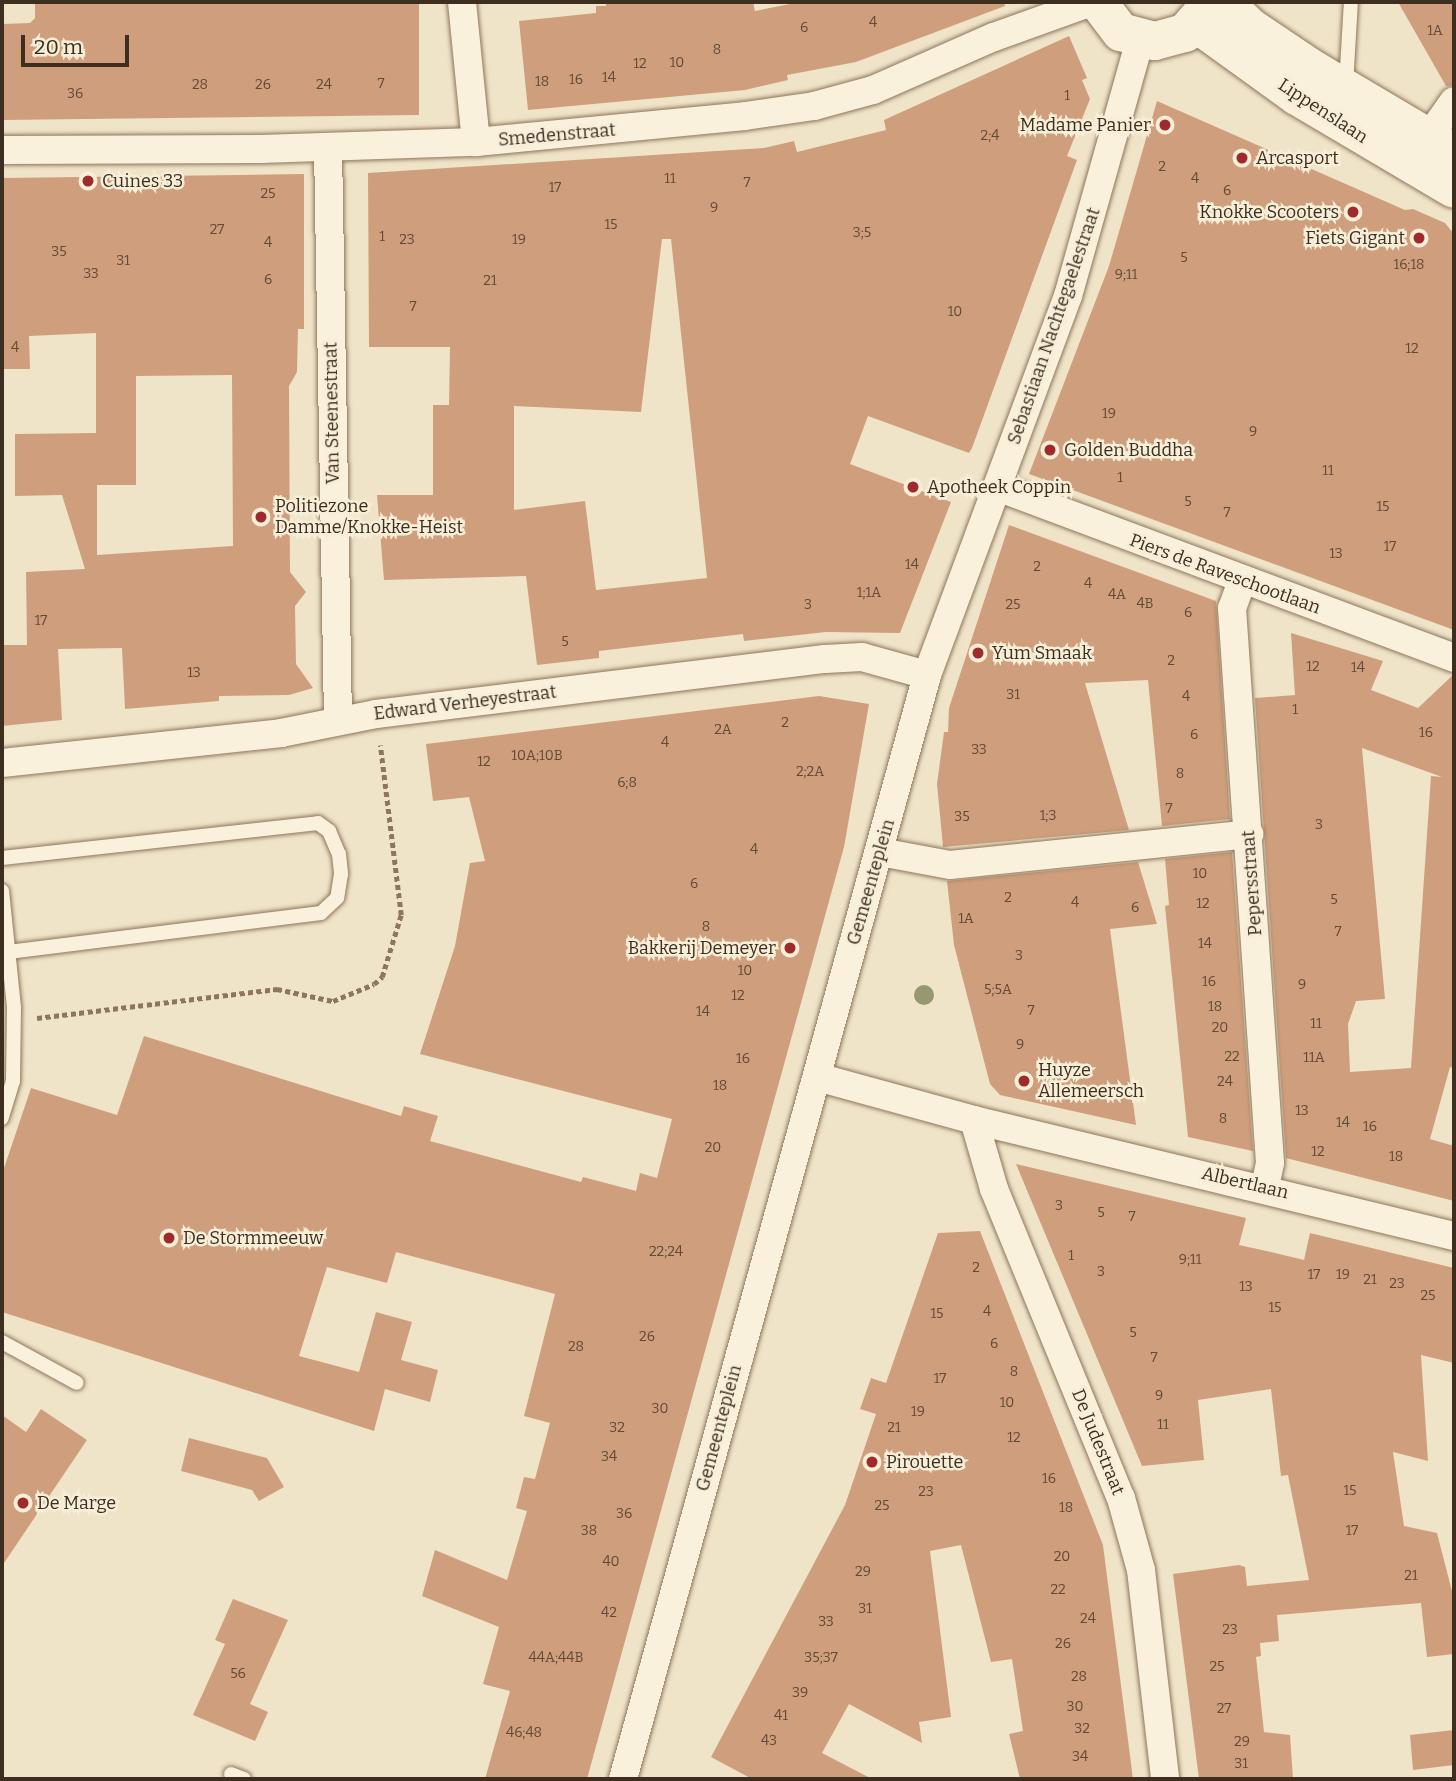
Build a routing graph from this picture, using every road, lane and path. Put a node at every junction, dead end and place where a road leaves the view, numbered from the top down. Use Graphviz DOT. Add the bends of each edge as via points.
graph roads {
  1 [pos="462,2"];
  2 [pos="1092,2"];
  3 [pos="1098,2"];
  4 [pos="1351,2"];
  5 [pos="1210,9"];
  6 [pos="1029,14"];
  7 [pos="1140,40"];
  8 [pos="1454,101"];
  9 [pos="1342,105"];
  10 [pos="477,142"];
  11 [pos="328,147"];
  12 [pos="2,150"];
  13 [pos="1431,150"];
  14 [pos="1454,189"];
  15 [pos="997,487"];
  16 [pos="1242,581"];
  17 [pos="1454,658"];
  18 [pos="927,675"];
  19 [pos="338,720"];
  20 [pos="913,728"];
  21 [pos="2,763"];
  22 [pos="1249,834"];
  23 [pos="880,852"];
  24 [pos="2,858"];
  25 [pos="2,891"];
  26 [pos="8,952"];
  27 [pos="817,1077"];
  28 [pos="2,1118"];
  29 [pos="974,1120"];
  30 [pos="1265,1187"];
  31 [pos="1454,1236"];
  32 [pos="2,1342"];
  33 [pos="77,1383"];
  34 [pos="623,1779"];
  35 [pos="1165,1779"];
  1 -- 10 [label="street"];
  2 -- 6 [label="street, Smedenstraat"];
  3 -- 7 [label="main road" via="1121,32"];
  4 -- 9 [label="lane"];
  5 -- 7 [label="main road" via="1170,39"];
  5 -- 9 [label="main road, Lippenslaan"];
  6 -- 10 [label="street, Smedenstraat" via="994,37 873,90 814,106"];
  7 -- 15 [label="street, Sebastiaan Nachtegaelestraat" via="1091,226"];
  8 -- 13 [label="street"];
  9 -- 13 [label="main road, Lippenslaan"];
  10 -- 11 [label="street, Smedenstraat"];
  11 -- 12 [label="street, Smedenstraat"];
  11 -- 19 [label="street, Van Steenestraat"];
  13 -- 14 [label="main road, Lippenslaan"];
  15 -- 16 [label="street, Piers de Raveschootlaan"];
  15 -- 18 [label="street, Sebastiaan Nachtegaelestraat"];
  16 -- 17 [label="street, Piers de Raveschootlaan"];
  16 -- 22 [label="street, Pepersstraat" via="1232,608"];
  18 -- 19 [label="street, Edward Verheyestraat" via="862,657 825,659"];
  18 -- 20 [label="street, Sebastiaan Nachtegaelestraat"];
  19 -- 21 [label="street, Edward Verheyestraat" via="281,733"];
  20 -- 23 [label="street, Gemeenteplein"];
  22 -- 23 [label="street" via="950,865"];
  22 -- 30 [label="street, Pepersstraat" via="1270,1163"];
  23 -- 27 [label="street, Gemeenteplein"];
  24 -- 26 [label="lane" via="318,823 328,831 339,854 341,874 337,898 321,913"];
  25 -- 26 [label="lane"];
  26 -- 28 [label="lane" via="14,1008 13,1081"];
  27 -- 29 [label="street"];
  27 -- 34 [label="street, Gemeenteplein"];
  29 -- 30 [label="street, Albertlaan"];
  29 -- 35 [label="street, De Judestraat" via="994,1189 1121,1498 1141,1570"];
  30 -- 31 [label="street, Albertlaan"];
  32 -- 33 [label="lane"];
}
